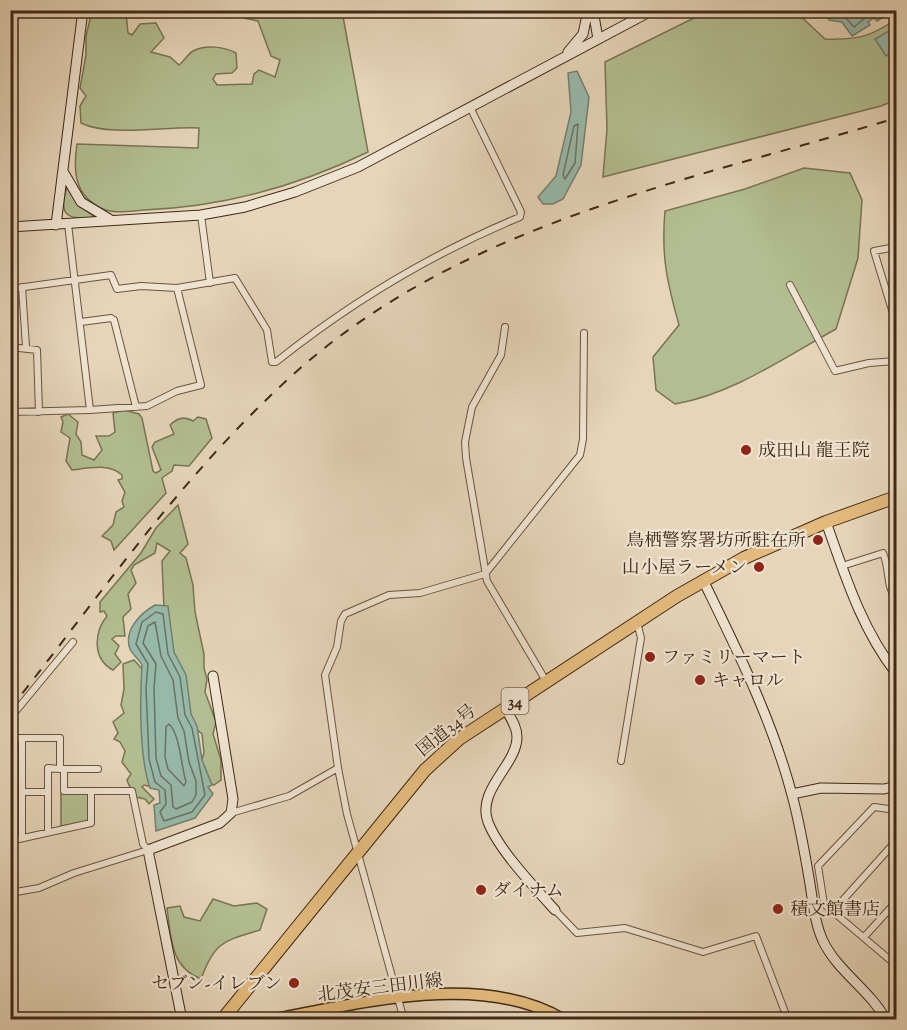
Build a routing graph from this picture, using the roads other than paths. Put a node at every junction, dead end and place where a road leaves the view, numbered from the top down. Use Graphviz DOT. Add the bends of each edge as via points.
graph roads {
  1 [pos="83,10"];
  2 [pos="590,10"];
  3 [pos="653,10"];
  4 [pos="598,39"];
  5 [pos="562,58"];
  6 [pos="470,107"];
  7 [pos="897,131"];
  8 [pos="897,154"];
  9 [pos="64,173"];
  10 [pos="201,215"];
  11 [pos="113,221"];
  12 [pos="68,224"];
  13 [pos="56,225"];
  14 [pos="10,227"];
  15 [pos="897,247"];
  16 [pos="75,281"];
  17 [pos="210,282"];
  18 [pos="790,285"];
  19 [pos="22,287"];
  20 [pos="177,288"];
  21 [pos="10,289"];
  22 [pos="897,292"];
  23 [pos="887,293"];
  24 [pos="81,322"];
  25 [pos="897,323"];
  26 [pos="505,327"];
  27 [pos="584,333"];
  28 [pos="10,347"];
  29 [pos="26,347"];
  30 [pos="897,361"];
  31 [pos="136,407"];
  32 [pos="90,410"];
  33 [pos="10,412"];
  34 [pos="39,412"];
  35 [pos="897,497"];
  36 [pos="826,522"];
  37 [pos="842,566"];
  38 [pos="485,574"];
  39 [pos="703,580"];
  40 [pos="897,600"];
  41 [pos="637,622"];
  42 [pos="73,642"];
  43 [pos="897,673"];
  44 [pos="213,676"];
  45 [pos="546,681"];
  46 [pos="505,708"];
  47 [pos="10,718"];
  48 [pos="10,738"];
  49 [pos="22,738"];
  50 [pos="621,761"];
  51 [pos="338,768"];
  52 [pos="62,769"];
  53 [pos="98,769"];
  54 [pos="897,786"];
  55 [pos="91,791"];
  56 [pos="22,792"];
  57 [pos="48,792"];
  58 [pos="792,794"];
  59 [pos="897,810"];
  60 [pos="231,813"];
  61 [pos="48,832"];
  62 [pos="22,838"];
  63 [pos="10,841"];
  64 [pos="897,841"];
  65 [pos="359,849"];
  66 [pos="148,850"];
  67 [pos="10,893"];
  68 [pos="897,902"];
  69 [pos="555,910"];
  70 [pos="833,911"];
  71 [pos="864,936"];
  72 [pos="896,964"];
  73 [pos="398,998"];
  74 [pos="182,1020"];
  75 [pos="222,1020"];
  76 [pos="269,1020"];
  77 [pos="404,1020"];
  78 [pos="564,1020"];
  79 [pos="788,1020"];
  80 [pos="885,1020"];
  1 -- 9 [label="street"];
  2 -- 4 [label="street"];
  2 -- 5 [label="street" via="583,34"];
  3 -- 4 [label="street"];
  4 -- 5 [label="street"];
  5 -- 6 [label="street"];
  6 -- 10 [label="street" via="358,167 295,192"];
  6 -- 17 [label="street" via="520,217 455,244 394,279 274,363 267,330 235,278"];
  7 -- 8 [label="street"];
  9 -- 11 [label="street" via="81,202"];
  9 -- 13 [label="street"];
  10 -- 11 [label="street"];
  10 -- 17 [label="street"];
  11 -- 12 [label="street"];
  12 -- 13 [label="street"];
  12 -- 16 [label="street"];
  13 -- 14 [label="street"];
  15 -- 23 [label="street" via="874,251"];
  16 -- 19 [label="street"];
  16 -- 20 [label="street" via="111,275 117,289"];
  16 -- 24 [label="street"];
  17 -- 20 [label="street"];
  18 -- 30 [label="street" via="835,371"];
  19 -- 21 [label="street"];
  19 -- 29 [label="street"];
  20 -- 31 [label="street" via="201,385"];
  22 -- 23 [label="street"];
  23 -- 25 [label="street"];
  24 -- 31 [label="street" via="114,320"];
  24 -- 32 [label="street"];
  26 -- 38 [label="street" via="501,355 472,407 465,442"];
  27 -- 38 [label="street" via="582,451"];
  28 -- 29 [label="street"];
  29 -- 34 [label="street" via="37,350"];
  31 -- 32 [label="street"];
  32 -- 34 [label="street"];
  33 -- 34 [label="street"];
  35 -- 36 [label="highway, 国道34号 / 34"];
  36 -- 37 [label="street"];
  36 -- 39 [label="highway, 国道34号 / 34"];
  37 -- 40 [label="street" via="883,553 888,583"];
  37 -- 43 [label="street" via="869,632"];
  38 -- 45 [label="street"];
  38 -- 51 [label="street" via="420,593 389,595 345,614 325,675"];
  39 -- 41 [label="highway, 国道34号 / 34"];
  39 -- 58 [label="street" via="752,679"];
  41 -- 45 [label="highway, 国道34号 / 34"];
  41 -- 50 [label="street" via="641,638"];
  42 -- 47 [label="street"];
  44 -- 60 [label="street" via="233,800"];
  45 -- 46 [label="highway, 国道34号 / 34"];
  46 -- 65 [label="highway, 国道34号 / 34" via="459,739 425,770"];
  46 -- 69 [label="street" via="516,729 517,742 489,795 488,823 519,869"];
  48 -- 49 [label="street"];
  49 -- 52 [label="street" via="60,738"];
  49 -- 56 [label="street"];
  51 -- 60 [label="street" via="289,795"];
  51 -- 65 [label="street"];
  52 -- 53 [label="street"];
  52 -- 55 [label="street" via="64,790"];
  52 -- 57 [label="street" via="48,768"];
  54 -- 58 [label="street" via="821,788"];
  55 -- 61 [label="street" via="91,823"];
  55 -- 66 [label="street" via="132,791 143,844"];
  56 -- 57 [label="street"];
  56 -- 62 [label="street"];
  57 -- 61 [label="street"];
  58 -- 80 [label="street" via="814,914 823,941"];
  59 -- 70 [label="street" via="874,807 818,866 824,904"];
  60 -- 66 [label="street" via="220,823"];
  61 -- 62 [label="street"];
  62 -- 63 [label="street"];
  64 -- 70 [label="street"];
  65 -- 73 [label="street"];
  65 -- 75 [label="highway, 国道34号 / 34"];
  66 -- 67 [label="street" via="39,888"];
  66 -- 74 [label="street"];
  68 -- 71 [label="street"];
  69 -- 79 [label="street" via="577,933 625,928 703,952 756,936"];
  70 -- 71 [label="street"];
  71 -- 72 [label="street"];
  73 -- 76 [label="main road, 北茂安三田川線"];
  73 -- 77 [label="street"];
  73 -- 78 [label="main road, 北茂安三田川線" via="500,998"];
}
